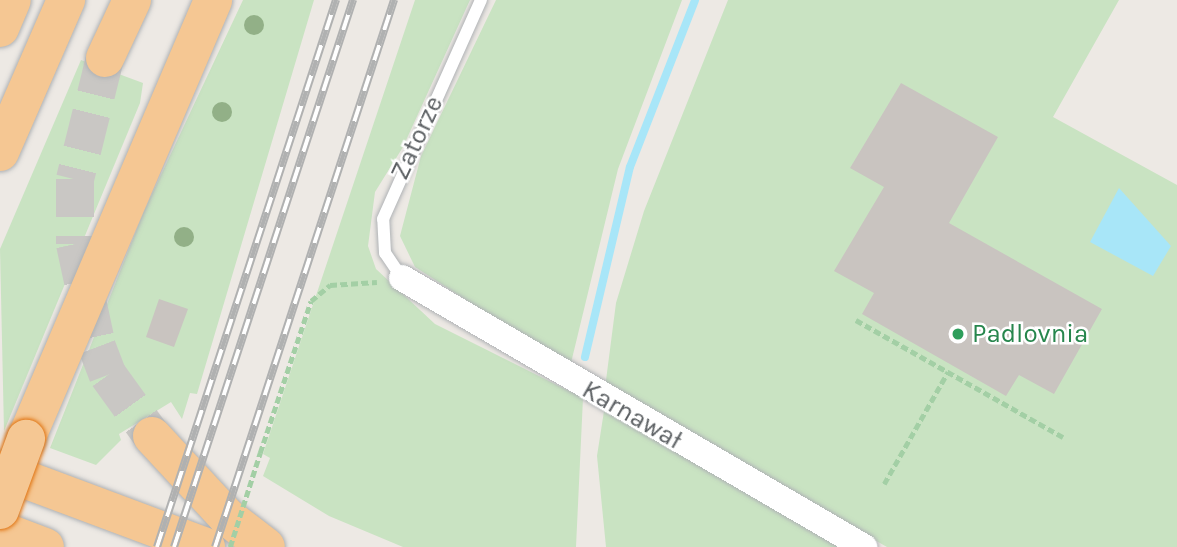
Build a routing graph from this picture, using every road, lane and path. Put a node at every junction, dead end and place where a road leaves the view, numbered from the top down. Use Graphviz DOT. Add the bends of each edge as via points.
graph roads {
  1 [pos="12,0"];
  2 [pos="66,0"];
  3 [pos="132,0"];
  4 [pos="213,0"];
  5 [pos="481,0"];
  6 [pos="0,27"];
  7 [pos="105,58"];
  8 [pos="0,152"];
  9 [pos="402,278"];
  10 [pos="856,320"];
  11 [pos="948,372"];
  12 [pos="152,436"];
  13 [pos="1063,438"];
  14 [pos="0,470"];
  15 [pos="884,484"];
  16 [pos="0,510"];
  17 [pos="0,530"];
  18 [pos="45,547"];
  19 [pos="206,547"];
  20 [pos="230,547"];
  21 [pos="266,547"];
  22 [pos="864,547"];
  1 -- 6 [label="highway"];
  2 -- 8 [label="highway"];
  3 -- 7 [label="highway"];
  4 -- 16 [label="highway, bridge"];
  5 -- 9 [label="lane, Zatorze" via="383,219 385,253"];
  9 -- 20 [label="path, bridge" via="343,282 312,301"];
  9 -- 22 [label="street, Karnawał"];
  10 -- 11 [label="path"];
  11 -- 13 [label="path"];
  11 -- 15 [label="path"];
  12 -- 21 [label="highway" via="227,517"];
  14 -- 19 [label="highway"];
  17 -- 18 [label="highway"];
}
